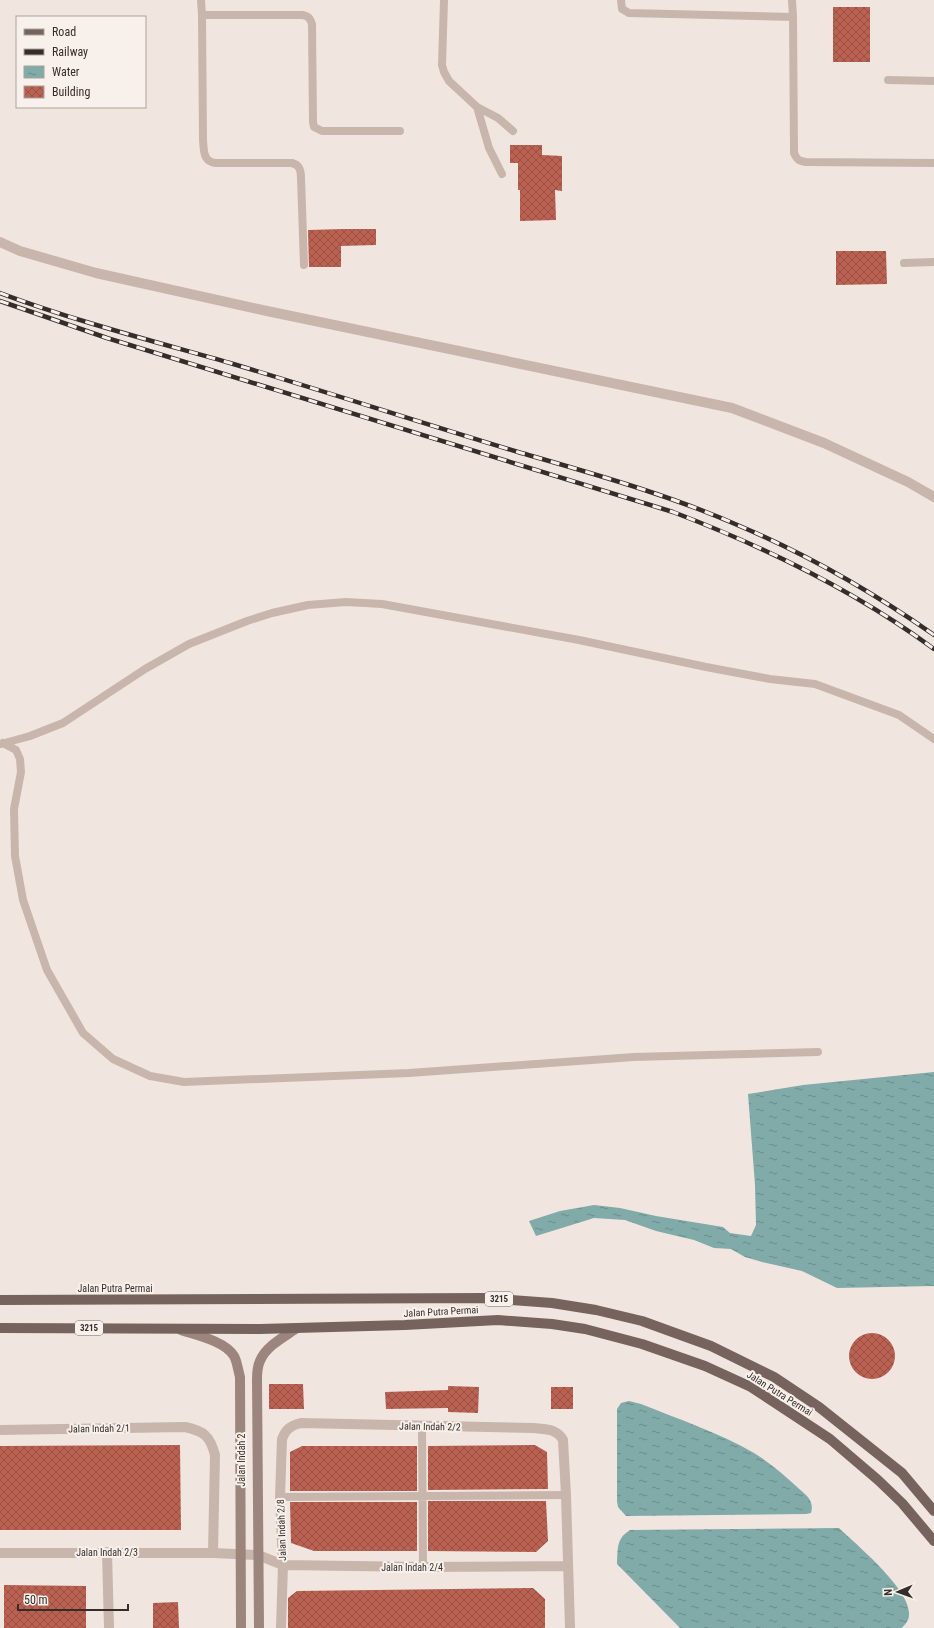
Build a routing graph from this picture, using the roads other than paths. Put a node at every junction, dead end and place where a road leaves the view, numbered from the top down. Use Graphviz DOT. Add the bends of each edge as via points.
graph roads {
  1 [pos="201,0"];
  2 [pos="444,0"];
  3 [pos="621,0"];
  4 [pos="792,0"];
  5 [pos="202,15"];
  6 [pos="793,17"];
  7 [pos="888,80"];
  8 [pos="934,81"];
  9 [pos="477,107"];
  10 [pos="513,130"];
  11 [pos="400,131"];
  12 [pos="934,163"];
  13 [pos="502,174"];
  14 [pos="0,242"];
  15 [pos="934,262"];
  16 [pos="904,264"];
  17 [pos="304,265"];
  18 [pos="934,497"];
  19 [pos="934,739"];
  20 [pos="1,744"];
  21 [pos="818,1052"];
  22 [pos="0,1300"];
  23 [pos="0,1328"];
  24 [pos="297,1328"];
  25 [pos="178,1329"];
  26 [pos="422,1426"];
  27 [pos="0,1430"];
  28 [pos="285,1432"];
  29 [pos="566,1495"];
  30 [pos="422,1496"];
  31 [pos="280,1497"];
  32 [pos="934,1511"];
  33 [pos="934,1541"];
  34 [pos="107,1552"];
  35 [pos="0,1553"];
  36 [pos="213,1553"];
  37 [pos="240,1554"];
  38 [pos="258,1555"];
  39 [pos="283,1565"];
  40 [pos="568,1566"];
  41 [pos="423,1567"];
  42 [pos="109,1628"];
  43 [pos="241,1628"];
  44 [pos="259,1628"];
  45 [pos="281,1628"];
  46 [pos="570,1628"];
  1 -- 5 [label="lane"];
  2 -- 9 [label="lane" via="444,72 449,81"];
  3 -- 6 [label="lane" via="622,8 629,13"];
  4 -- 6 [label="lane"];
  5 -- 11 [label="lane" via="307,16 312,24 314,127 322,131"];
  5 -- 17 [label="lane" via="205,157 215,164 296,164 300,168"];
  6 -- 12 [label="lane" via="794,153 797,159 806,162"];
  7 -- 8 [label="lane"];
  9 -- 10 [label="lane" via="498,118"];
  9 -- 13 [label="lane" via="489,148"];
  14 -- 18 [label="street" via="20,251 96,273 732,408 824,442"];
  15 -- 16 [label="lane"];
  19 -- 20 [label="lane" via="898,715 815,684 770,679 579,640 382,604 346,602 308,605 272,613 189,644 145,669 63,723"];
  20 -- 21 [label="lane" via="16,750 20,759 21,772 14,809 15,856 23,900 47,970 83,1033 113,1059 150,1076 184,1082 408,1073 634,1057"];
  22 -- 32 [label="main road, Jalan Putra Permai / 3215" via="483,1298 552,1303 596,1310 642,1321 711,1346 774,1377 818,1407 902,1473"];
  23 -- 25 [label="main road, Jalan Putra Permai / 3215"];
  24 -- 25 [label="main road, Jalan Putra Permai / 3215"];
  24 -- 33 [label="main road, Jalan Putra Permai / 3215" via="498,1320 585,1329 642,1344 705,1366 751,1387 824,1435 902,1503"];
  24 -- 38 [label="street, Jalan Indah 2" via="265,1352 259,1362 256,1386"];
  25 -- 37 [label="street, Jalan Indah 2" via="218,1343 228,1348 235,1356 240,1377 241,1399"];
  26 -- 28 [label="street, Jalan Indah 2/2" via="300,1423 291,1426"];
  26 -- 29 [label="street, Jalan Indah 2/2" via="545,1429 559,1434 563,1440"];
  26 -- 30 [label="lane"];
  27 -- 36 [label="street, Jalan Indah 2/1" via="184,1427 198,1430 212,1443 215,1455"];
  28 -- 31 [label="street, Jalan Indah 2/8" via="281,1448"];
  29 -- 30 [label="lane"];
  29 -- 40 [label="street"];
  30 -- 31 [label="lane"];
  30 -- 41 [label="lane"];
  31 -- 39 [label="street, Jalan Indah 2/8"];
  34 -- 35 [label="street, Jalan Indah 2/3"];
  34 -- 36 [label="street, Jalan Indah 2/3"];
  34 -- 42 [label="street"];
  36 -- 37 [label="street, Jalan Indah 2/3"];
  37 -- 38 [label="street, Jalan Indah 2/4"];
  37 -- 43 [label="street, Jalan Indah 2"];
  38 -- 39 [label="street, Jalan Indah 2/4"];
  38 -- 44 [label="street, Jalan Indah 2"];
  39 -- 41 [label="street, Jalan Indah 2/4"];
  39 -- 45 [label="street, Jalan Indah 2/8"];
  40 -- 41 [label="street, Jalan Indah 2/4"];
  40 -- 46 [label="street"];
}
